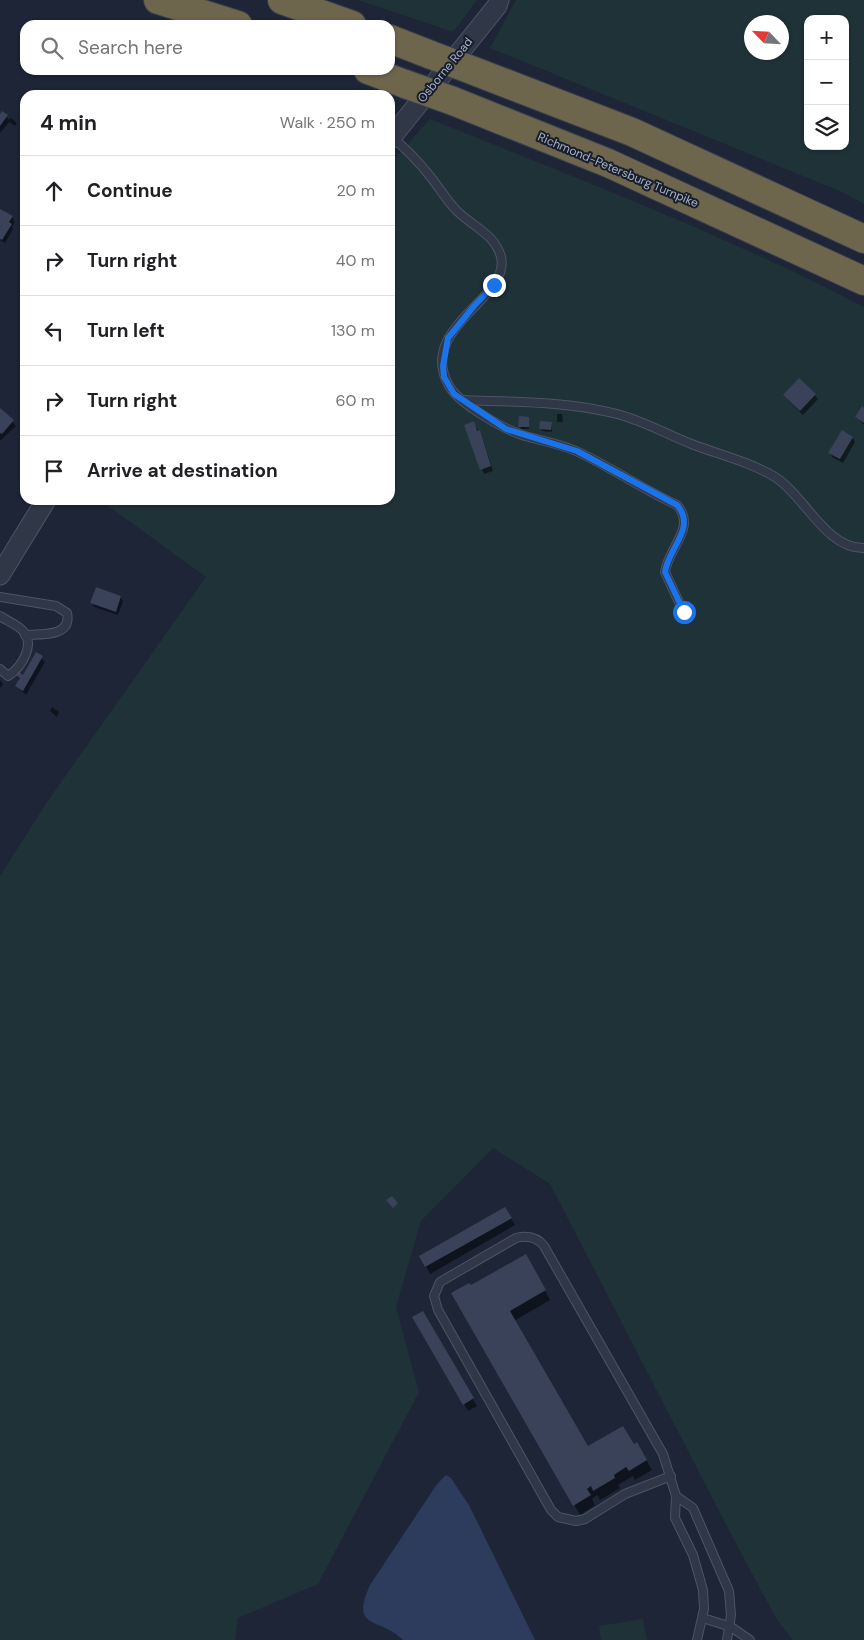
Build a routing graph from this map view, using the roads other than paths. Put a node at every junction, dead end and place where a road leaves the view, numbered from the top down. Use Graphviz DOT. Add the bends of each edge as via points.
graph roads {
  1 [pos="158,0"];
  2 [pos="282,0"];
  3 [pos="499,0"];
  4 [pos="222,20"];
  5 [pos="338,20"];
  6 [pos="395,41"];
  7 [pos="381,75"];
  8 [pos="395,133"];
  9 [pos="395,141"];
  10 [pos="864,239"];
  11 [pos="864,281"];
  12 [pos="461,400"];
  13 [pos="43,505"];
  14 [pos="864,548"];
  15 [pos="0,575"];
  16 [pos="0,597"];
  17 [pos="684,612"];
  18 [pos="0,616"];
  19 [pos="25,635"];
  20 [pos="0,669"];
  21 [pos="671,1476"];
  22 [pos="676,1496"];
  23 [pos="703,1618"];
  24 [pos="731,1627"];
  25 [pos="697,1640"];
  26 [pos="727,1640"];
  27 [pos="750,1640"];
  1 -- 4 [label="highway"];
  2 -- 5 [label="highway"];
  3 -- 8 [label="street, Osborne Road"];
  6 -- 10 [label="highway, bridge" via="632,132"];
  7 -- 11 [label="highway, Richmond-Petersburg Turnpike, bridge" via="608,163"];
  9 -- 12 [label="lane" via="413,156 458,212 488,235 500,257 502,266 494,285 454,328 444,352 444,377"];
  12 -- 14 [label="lane" via="570,406 615,413 638,421 763,470 790,489 836,538"];
  12 -- 17 [label="lane" via="506,429 577,451 677,505 683,512 684,529 665,572"];
  13 -- 15 [label="street"];
  16 -- 19 [label="lane" via="56,606 67,613 66,627 57,633"];
  18 -- 19 [label="lane"];
  19 -- 20 [label="lane" via="27,654 22,665 8,676"];
  21 -- 21 [label="lane" via="663,1454 541,1242 530,1236 516,1238 440,1282 434,1296 438,1310 551,1510 558,1517 567,1521 585,1519 625,1494"];
  21 -- 22 [label="lane"];
  22 -- 23 [label="lane" via="675,1518 693,1556 703,1590"];
  22 -- 24 [label="lane" via="693,1508 711,1546 729,1591"];
  23 -- 24 [label="lane"];
  23 -- 25 [label="lane"];
  24 -- 26 [label="lane"];
  24 -- 27 [label="lane"];
}
